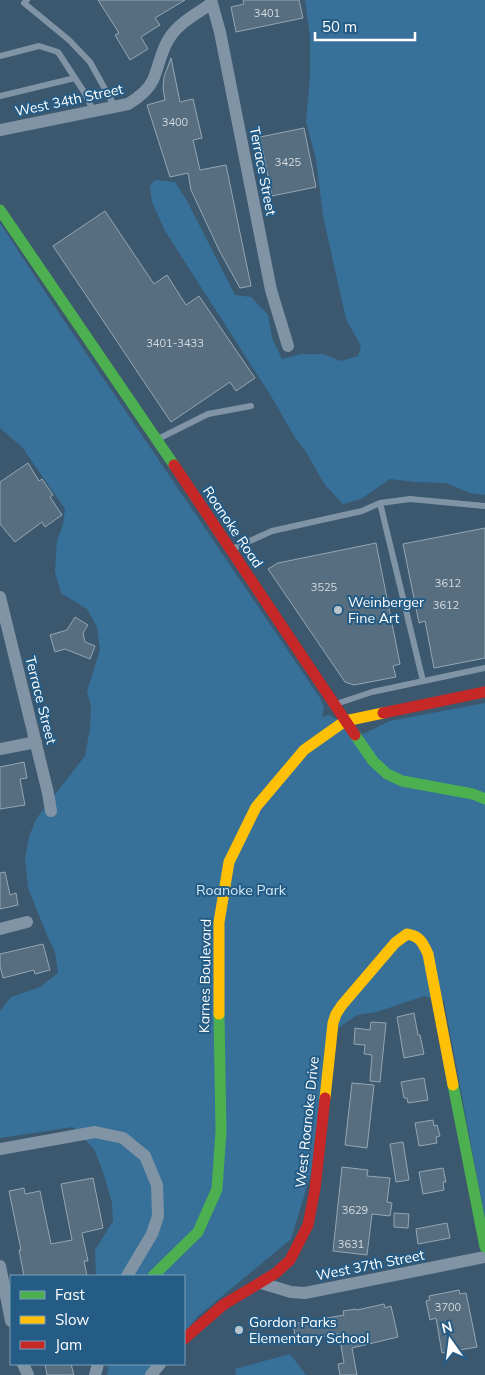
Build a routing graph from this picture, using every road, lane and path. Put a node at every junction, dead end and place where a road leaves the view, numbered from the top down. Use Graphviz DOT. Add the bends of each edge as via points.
graph roads {
  1 [pos="24,1"];
  2 [pos="212,2"];
  3 [pos="0,56"];
  4 [pos="74,78"];
  5 [pos="0,96"];
  6 [pos="115,107"];
  7 [pos="92,111"];
  8 [pos="0,130"];
  9 [pos="0,210"];
  10 [pos="288,346"];
  11 [pos="251,406"];
  12 [pos="157,440"];
  13 [pos="380,503"];
  14 [pos="485,506"];
  15 [pos="231,550"];
  16 [pos="0,597"];
  17 [pos="485,668"];
  18 [pos="423,681"];
  19 [pos="485,692"];
  20 [pos="334,704"];
  21 [pos="345,721"];
  22 [pos="36,742"];
  23 [pos="0,749"];
  24 [pos="485,799"];
  25 [pos="51,811"];
  26 [pos="27,922"];
  27 [pos="0,929"];
  28 [pos="0,1150"];
  29 [pos="485,1248"];
  30 [pos="485,1257"];
  31 [pos="0,1266"];
  32 [pos="128,1275"];
  33 [pos="154,1275"];
  34 [pos="261,1282"];
  35 [pos="10,1316"];
  36 [pos="185,1338"];
  37 [pos="159,1365"];
  38 [pos="151,1375"];
  1 -- 6 [label="lane" via="70,40 90,62"];
  2 -- 6 [label="street, West 34th Street" via="171,34 152,82 142,94 128,104"];
  2 -- 10 [label="street, Terrace Street" via="271,290"];
  3 -- 4 [label="lane" via="40,46 58,52"];
  4 -- 5 [label="lane"];
  4 -- 7 [label="lane"];
  6 -- 7 [label="street, West 34th Street"];
  7 -- 8 [label="street, West 34th Street"];
  9 -- 12 [label="street, Roanoke Road"];
  11 -- 12 [label="lane" via="208,414"];
  12 -- 15 [label="street, Roanoke Road"];
  13 -- 14 [label="lane" via="410,499"];
  13 -- 15 [label="lane" via="362,511 272,531"];
  13 -- 18 [label="lane"];
  15 -- 20 [label="street, Roanoke Road"];
  16 -- 22 [label="street, Terrace Street"];
  17 -- 18 [label="lane"];
  18 -- 20 [label="lane"];
  19 -- 21 [label="street, Karnes Boulevard"];
  20 -- 21 [label="street, Roanoke Road"];
  21 -- 24 [label="street, Roanoke Road" via="387,774 402,781"];
  21 -- 33 [label="street, Karnes Boulevard" via="304,750 256,807 229,862 219,922 221,1131 217,1189 198,1232"];
  22 -- 23 [label="street"];
  22 -- 25 [label="street, Terrace Street"];
  26 -- 27 [label="street"];
  28 -- 32 [label="street" via="95,1132 123,1138 144,1156 157,1185 158,1216 152,1234"];
  29 -- 34 [label="street, West Roanoke Drive" via="428,954 415,934 407,934 395,942 336,1014 308,1225 290,1260"];
  30 -- 34 [label="street, West 37th Street" via="305,1293"];
  31 -- 35 [label="street"];
  34 -- 36 [label="street, West Roanoke Drive" via="222,1305"];
  37 -- 38 [label="street"];
}
